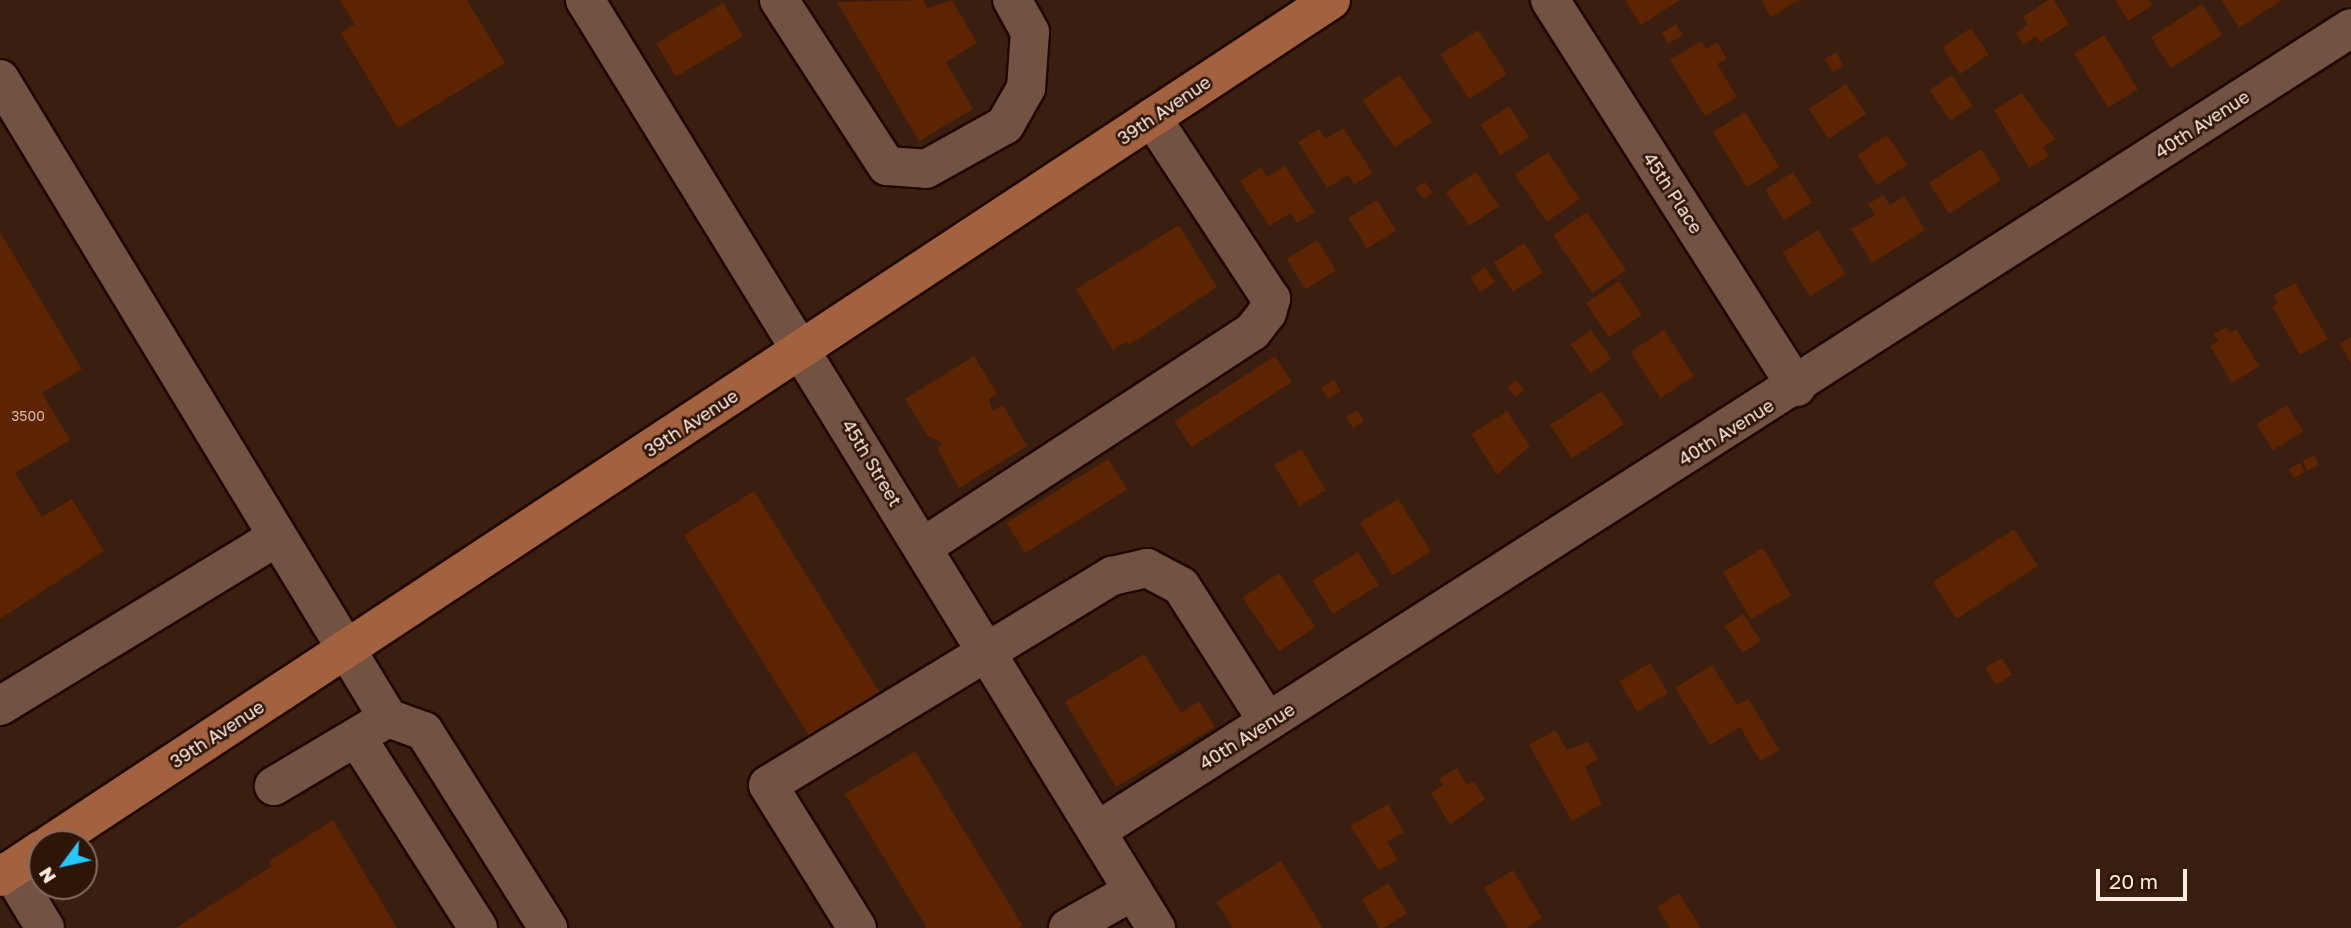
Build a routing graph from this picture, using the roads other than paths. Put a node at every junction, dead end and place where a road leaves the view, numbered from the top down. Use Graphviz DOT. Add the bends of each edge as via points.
graph roads {
  1 [pos="779,0"];
  2 [pos="1012,0"];
  3 [pos="1331,0"];
  4 [pos="1550,0"];
  5 [pos="589,1"];
  6 [pos="2351,28"];
  7 [pos="0,79"];
  8 [pos="1152,118"];
  9 [pos="802,350"];
  10 [pos="1797,387"];
  11 [pos="275,538"];
  12 [pos="923,547"];
  13 [pos="985,649"];
  14 [pos="344,651"];
  15 [pos="0,706"];
  16 [pos="1268,722"];
  17 [pos="372,728"];
  18 [pos="274,786"];
  19 [pos="71,830"];
  20 [pos="1097,831"];
  21 [pos="28,858"];
  22 [pos="5,873"];
  23 [pos="1133,891"];
  24 [pos="45,928"];
  25 [pos="478,928"];
  26 [pos="548,928"];
  27 [pos="858,928"];
  28 [pos="1068,928"];
  29 [pos="1156,928"];
  1 -- 2 [label="street" via="887,166 926,169 1004,125 1026,88 1030,32"];
  3 -- 8 [label="main road, 39th Avenue"];
  4 -- 10 [label="street, 45th Place"];
  5 -- 9 [label="street, 45th Street"];
  6 -- 10 [label="street, 40th Avenue"];
  7 -- 11 [label="street"];
  8 -- 9 [label="main road, 39th Avenue"];
  8 -- 12 [label="street" via="1271,299 1267,313 1251,332"];
  9 -- 12 [label="street, 45th Street"];
  9 -- 14 [label="main road, 39th Avenue"];
  10 -- 16 [label="street, 40th Avenue"];
  11 -- 14 [label="street"];
  11 -- 15 [label="street"];
  12 -- 13 [label="street, 45th Street"];
  13 -- 16 [label="street" via="1112,576 1147,568 1181,586"];
  13 -- 20 [label="street, 45th Street"];
  13 -- 27 [label="street" via="768,785"];
  14 -- 17 [label="street"];
  14 -- 19 [label="main road, 39th Avenue"];
  16 -- 20 [label="street, 40th Avenue"];
  17 -- 18 [label="street"];
  17 -- 25 [label="street"];
  17 -- 26 [label="street" via="424,731"];
  20 -- 23 [label="street, 45th Street"];
  21 -- 22 [label="main road"];
  22 -- 24 [label="street"];
  23 -- 28 [label="street"];
  23 -- 29 [label="street, 45th Street"];
}
